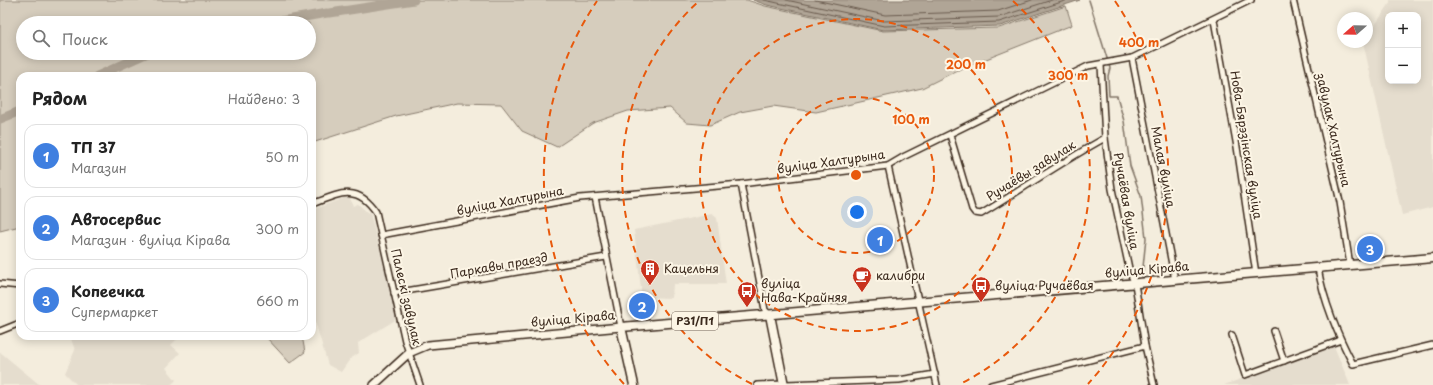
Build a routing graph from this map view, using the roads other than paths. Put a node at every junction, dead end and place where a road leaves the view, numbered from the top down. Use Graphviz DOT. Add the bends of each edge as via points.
graph roads {
  1 [pos="1251,0"];
  2 [pos="1293,0"];
  3 [pos="1214,20"];
  4 [pos="1132,58"];
  5 [pos="1103,65"];
  6 [pos="950,135"];
  7 [pos="1105,138"];
  8 [pos="888,166"];
  9 [pos="741,184"];
  10 [pos="594,197"];
  11 [pos="316,203"];
  12 [pos="381,235"];
  13 [pos="606,257"];
  14 [pos="1433,258"];
  15 [pos="1350,265"];
  16 [pos="1318,268"];
  17 [pos="1256,274"];
  18 [pos="1175,280"];
  19 [pos="0,284"];
  20 [pos="1135,284"];
  21 [pos="16,286"];
  22 [pos="394,294"];
  23 [pos="917,302"];
  24 [pos="770,315"];
  25 [pos="16,325"];
  26 [pos="621,327"];
  27 [pos="0,331"];
  28 [pos="1274,331"];
  29 [pos="1232,335"];
  30 [pos="1341,340"];
  31 [pos="1433,345"];
  32 [pos="1146,346"];
  33 [pos="409,353"];
  34 [pos="1284,361"];
  35 [pos="935,374"];
  36 [pos="784,384"];
  37 [pos="374,385"];
  38 [pos="420,385"];
  39 [pos="634,385"];
  40 [pos="758,385"];
  41 [pos="937,385"];
  42 [pos="991,385"];
  43 [pos="1154,385"];
  1 -- 3 [label="street, вуліца Халтурына"];
  2 -- 15 [label="street, завулак Халтурына" via="1340,202"];
  3 -- 4 [label="street, вуліца Халтурына"];
  3 -- 17 [label="street, Нова-Бярэзінская вуліца"];
  4 -- 5 [label="street, вуліца Халтурына"];
  4 -- 18 [label="street, Малая вуліца"];
  5 -- 6 [label="street, вуліца Халтурына" via="1088,66"];
  5 -- 7 [label="street, Ручаёвая вуліца"];
  6 -- 7 [label="street, Ручаёвы завулак" via="972,209 975,213 981,214 1071,156"];
  6 -- 8 [label="street, вуліца Халтурына"];
  7 -- 20 [label="street, Ручаёвая вуліца" via="1112,189 1130,273"];
  8 -- 9 [label="street, вуліца Халтурына"];
  8 -- 23 [label="street"];
  9 -- 10 [label="street, вуліца Халтурына"];
  9 -- 24 [label="street" via="765,310"];
  10 -- 12 [label="street, вуліца Халтурына"];
  10 -- 13 [label="street"];
  11 -- 12 [label="street, Палескі завулак" via="344,193 352,193 366,200 376,212"];
  12 -- 22 [label="street, Палескі завулак"];
  13 -- 22 [label="street, Паркавы праезд"];
  13 -- 26 [label="street"];
  14 -- 15 [label="main road, вуліца Кірава / Р31/П1"];
  15 -- 16 [label="main road, вуліца Кірава / Р31/П1"];
  16 -- 17 [label="main road, вуліца Кірава / Р31/П1"];
  16 -- 30 [label="street"];
  17 -- 18 [label="main road, вуліца Кірава / Р31/П1"];
  18 -- 20 [label="main road, вуліца Кірава / Р31/П1"];
  19 -- 21 [label="street"];
  20 -- 23 [label="main road, вуліца Кірава / Р31/П1"];
  20 -- 32 [label="street, Ручаёвая вуліца"];
  22 -- 33 [label="street, Палескі завулак"];
  23 -- 24 [label="main road, вуліца Кірава / Р31/П1"];
  23 -- 35 [label="street"];
  24 -- 26 [label="main road, вуліца Кірава / Р31/П1"];
  24 -- 36 [label="main road"];
  25 -- 27 [label="street"];
  26 -- 33 [label="main road, вуліца Кірава" via="436,344"];
  26 -- 39 [label="main road"];
  28 -- 34 [label="street"];
  29 -- 34 [label="street" via="1245,374"];
  30 -- 31 [label="street" via="1353,364"];
  30 -- 34 [label="street"];
  32 -- 42 [label="street"];
  32 -- 43 [label="street, Ручаёвая вуліца"];
  33 -- 37 [label="main road, вуліца Кірава"];
  33 -- 38 [label="street, Палескі завулак"];
  35 -- 36 [label="street" via="899,380"];
  35 -- 41 [label="street"];
  36 -- 40 [label="street"];
}
